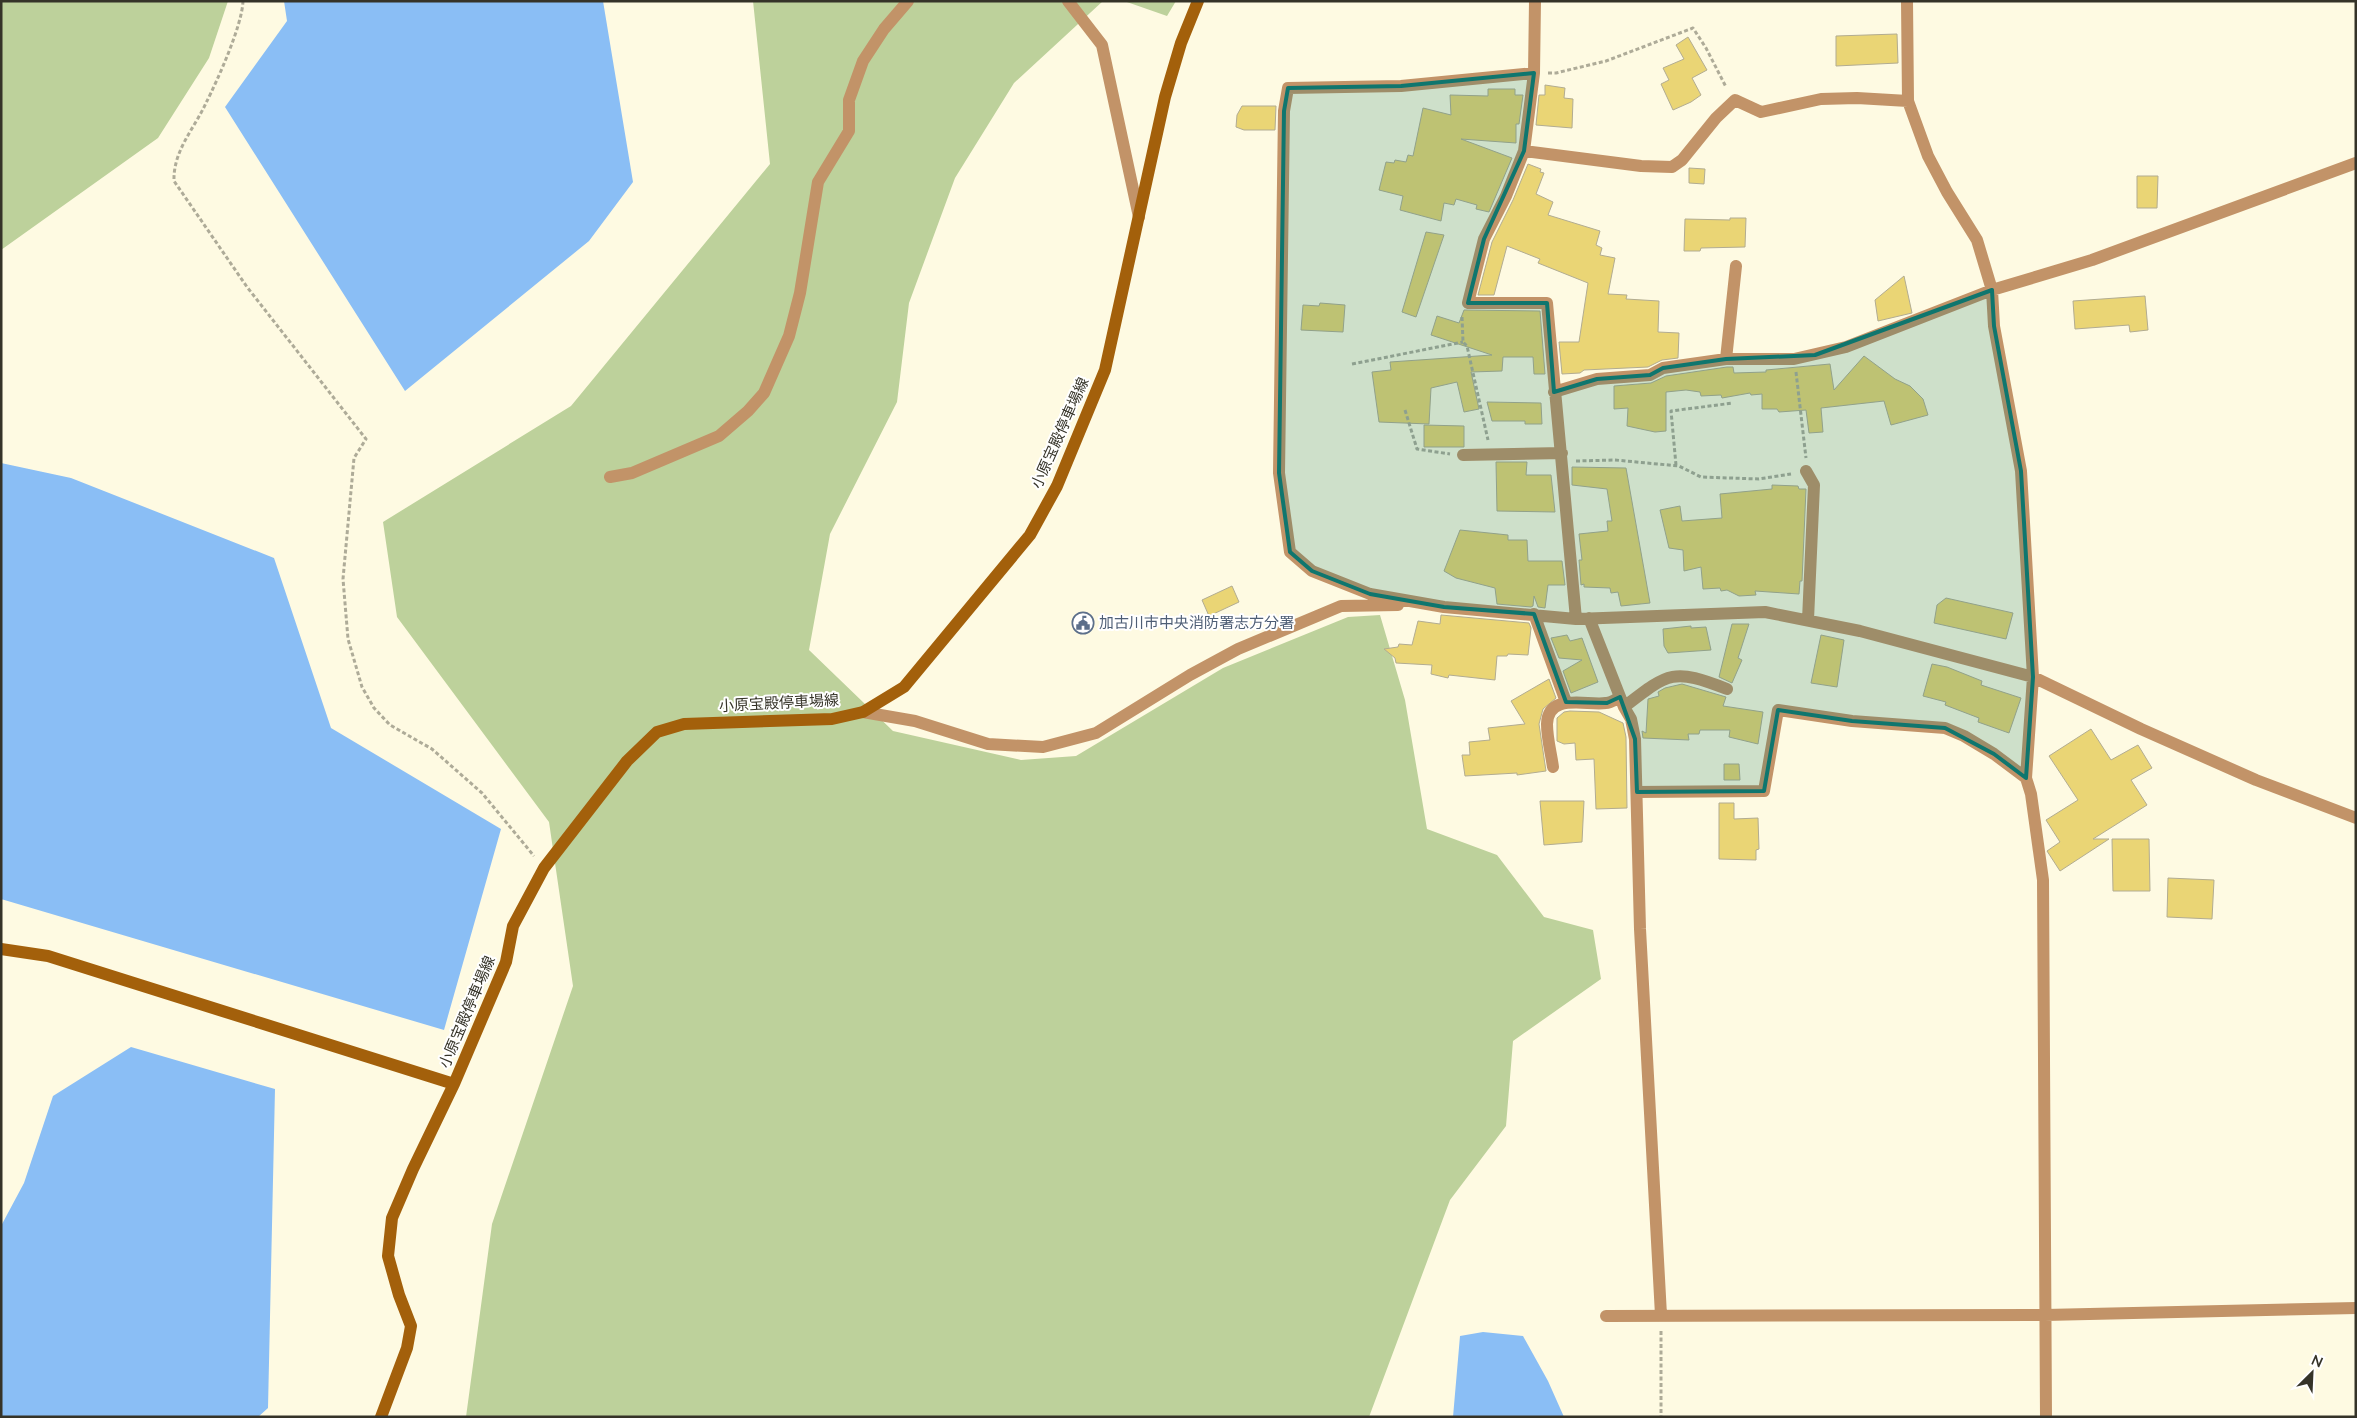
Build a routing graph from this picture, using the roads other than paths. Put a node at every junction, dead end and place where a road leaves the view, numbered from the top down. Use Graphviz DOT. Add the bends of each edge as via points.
graph roads {
  1 [pos="908,1"];
  2 [pos="1068,1"];
  3 [pos="1198,1"];
  4 [pos="1535,1"];
  5 [pos="1907,1"];
  6 [pos="1534,73"];
  7 [pos="1908,101"];
  8 [pos="1524,151"];
  9 [pos="2356,163"];
  10 [pos="1139,220"];
  11 [pos="1736,266"];
  12 [pos="1992,290"];
  13 [pos="1726,359"];
  14 [pos="1554,392"];
  15 [pos="1463,455"];
  16 [pos="1562,457"];
  17 [pos="1806,471"];
  18 [pos="610,477"];
  19 [pos="1422,603"];
  20 [pos="1534,614"];
  21 [pos="1583,618"];
  22 [pos="1808,620"];
  23 [pos="2033,677"];
  24 [pos="1727,689"];
  25 [pos="1566,702"];
  26 [pos="1622,702"];
  27 [pos="863,712"];
  28 [pos="1553,767"];
  29 [pos="2026,778"];
  30 [pos="1637,792"];
  31 [pos="2356,818"];
  32 [pos="1,949"];
  33 [pos="454,1084"];
  34 [pos="2356,1308"];
  35 [pos="1661,1315"];
  36 [pos="2045,1315"];
  37 [pos="1606,1316"];
  38 [pos="381,1417"];
  39 [pos="2046,1417"];
  1 -- 18 [label="street" via="863,61 849,100 849,131 818,182 800,293 791,327 764,393 719,436 632,473"];
  2 -- 10 [label="street" via="1102,45"];
  3 -- 10 [label="main road, 小原宝殿停車場線" via="1165,97"];
  4 -- 6 [label="street"];
  5 -- 7 [label="street"];
  6 -- 8 [label="street"];
  6 -- 19 [label="street" via="1400,86 1288,88 1284,111 1279,473 1290,552 1312,571 1370,594"];
  7 -- 8 [label="street" via="1821,99 1761,112 1735,100 1682,160 1672,166 1640,166"];
  7 -- 12 [label="street" via="1928,156 1977,240"];
  8 -- 14 [label="street" via="1484,239 1468,303 1546,303"];
  9 -- 12 [label="street" via="2092,260"];
  10 -- 27 [label="main road, 小原宝殿停車場線" via="1105,370 1057,486 1030,535 904,687"];
  11 -- 13 [label="street"];
  12 -- 13 [label="street" via="1846,347 1794,359"];
  12 -- 23 [label="street" via="1994,326 2021,471"];
  13 -- 14 [label="street" via="1663,368 1650,375 1597,379"];
  14 -- 16 [label="street"];
  15 -- 16 [label="street"];
  16 -- 21 [label="street"];
  17 -- 22 [label="street" via="1814,486"];
  19 -- 20 [label="street"];
  19 -- 27 [label="street" via="1341,606 1238,649 1096,733 1043,747 988,744 915,721"];
  20 -- 21 [label="street"];
  20 -- 25 [label="street"];
  21 -- 22 [label="street" via="1765,612"];
  21 -- 26 [label="street"];
  22 -- 23 [label="street" via="1860,630"];
  23 -- 29 [label="street"];
  23 -- 31 [label="street" via="2256,780"];
  24 -- 26 [label="street" via="1693,677 1672,676"];
  25 -- 26 [label="street"];
  25 -- 28 [label="street" via="1556,706 1547,723"];
  26 -- 30 [label="street" via="1631,719 1635,739"];
  27 -- 33 [label="main road, 小原宝殿停車場線" via="832,719 684,724 657,732 627,761 544,868 513,926 506,962"];
  29 -- 30 [label="street" via="1994,754 1945,728 1852,721 1778,710 1764,791"];
  29 -- 36 [label="street" via="2043,880"];
  30 -- 35 [label="street" via="1640,929"];
  32 -- 33 [label="main road" via="48,956"];
  33 -- 38 [label="main road, 小原宝殿停車場線" via="392,1218 388,1256 411,1326 407,1348"];
  34 -- 36 [label="street"];
  35 -- 36 [label="street"];
  35 -- 37 [label="street"];
  36 -- 39 [label="street"];
}
